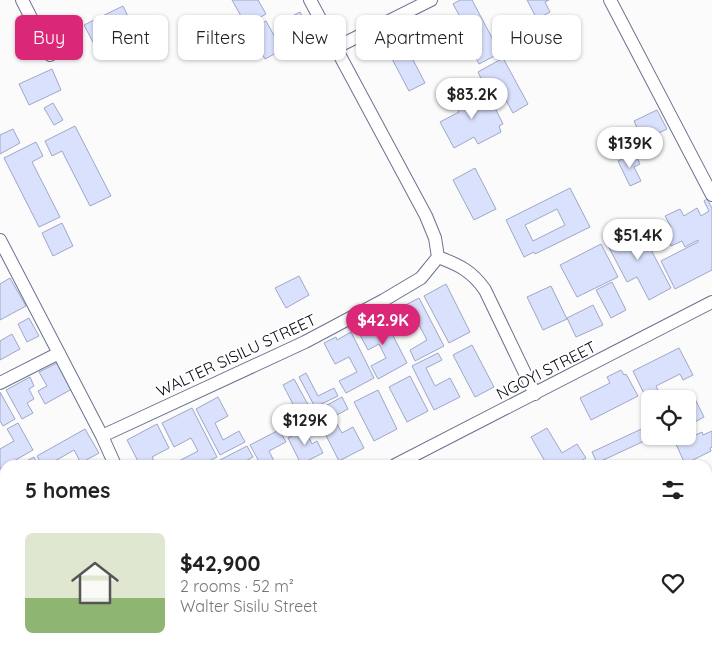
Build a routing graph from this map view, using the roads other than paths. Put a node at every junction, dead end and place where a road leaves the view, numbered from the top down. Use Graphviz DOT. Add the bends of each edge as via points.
graph roads {
  1 [pos="22,0"];
  2 [pos="310,0"];
  3 [pos="432,0"];
  4 [pos="610,0"];
  5 [pos="30,15"];
  6 [pos="318,15"];
  7 [pos="346,43"];
  8 [pos="342,60"];
  9 [pos="712,196"];
  10 [pos="0,240"];
  11 [pos="438,257"];
  12 [pos="712,302"];
  13 [pos="59,353"];
  14 [pos="0,383"];
  15 [pos="535,394"];
  16 [pos="102,436"];
  17 [pos="113,460"];
  18 [pos="405,460"];
  1 -- 5 [label="street"];
  2 -- 6 [label="street"];
  3 -- 7 [label="street"];
  4 -- 9 [label="street"];
  8 -- 11 [label="street" via="426,216"];
  10 -- 13 [label="street"];
  11 -- 15 [label="street" via="478,279"];
  11 -- 16 [label="street, WALTER SISILU STREET" via="421,278 384,300 305,342"];
  12 -- 15 [label="street, NGOYI STREET"];
  13 -- 14 [label="street"];
  13 -- 16 [label="street"];
  15 -- 18 [label="street, NGOYI STREET"];
  16 -- 17 [label="street"];
}
